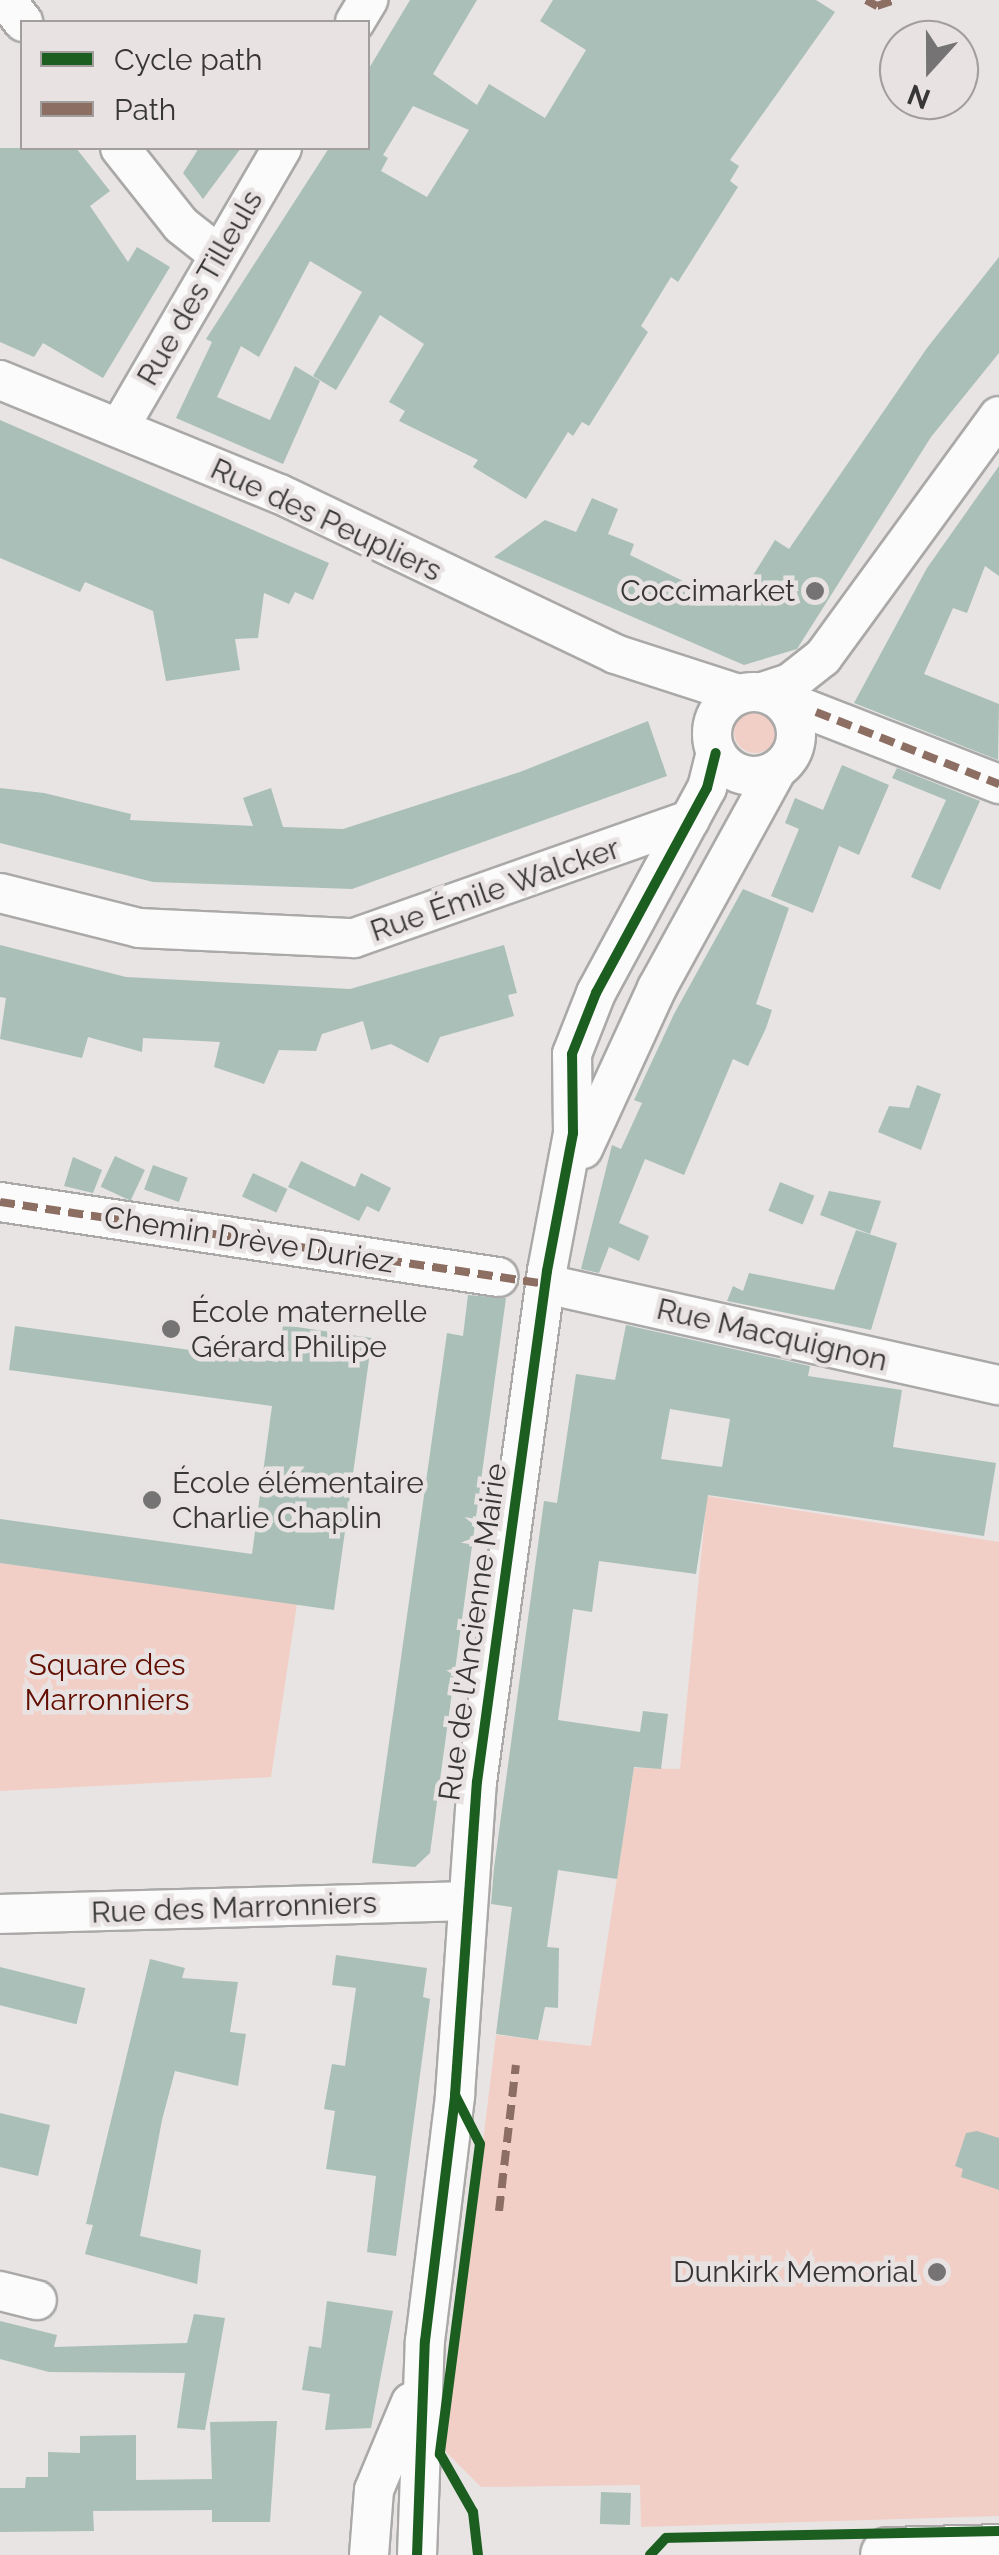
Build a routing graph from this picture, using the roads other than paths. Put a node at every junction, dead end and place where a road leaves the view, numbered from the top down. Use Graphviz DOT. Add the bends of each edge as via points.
graph roads {
  1 [pos="6,0"];
  2 [pos="21,20"];
  3 [pos="122,150"];
  4 [pos="281,150"];
  5 [pos="219,255"];
  6 [pos="0,380"];
  7 [pos="999,416"];
  8 [pos="119,428"];
  9 [pos="871,599"];
  10 [pos="650,668"];
  11 [pos="758,694"];
  12 [pos="816,712"];
  13 [pos="714,747"];
  14 [pos="786,758"];
  15 [pos="999,784"];
  16 [pos="690,820"];
  17 [pos="0,893"];
  18 [pos="580,1024"];
  19 [pos="629,1045"];
  20 [pos="0,1202"];
  21 [pos="560,1208"];
  22 [pos="498,1277"];
  23 [pos="546,1284"];
  24 [pos="999,1385"];
  25 [pos="468,1901"];
  26 [pos="0,1914"];
  27 [pos="0,2291"];
  28 [pos="37,2300"];
  29 [pos="425,2341"];
  30 [pos="999,2552"];
  31 [pos="369,2555"];
  32 [pos="416,2555"];
  33 [pos="888,2555"];
  1 -- 2 [label="street"];
  3 -- 5 [label="street" via="188,232"];
  4 -- 5 [label="street, Rue des Tilleuls"];
  5 -- 8 [label="street, Rue des Tilleuls"];
  6 -- 8 [label="street, Rue des Peupliers"];
  7 -- 9 [label="street, Rue de l'Ancienne Mairie"];
  8 -- 10 [label="street, Rue des Peupliers" via="368,533 461,585"];
  9 -- 11 [label="street, Rue de l'Ancienne Mairie" via="808,671"];
  9 -- 12 [label="street, Rue de l'Ancienne Mairie"];
  10 -- 11 [label="street, Rue des Peupliers"];
  10 -- 13 [label="street, Rue des Peupliers" via="675,689"];
  11 -- 12 [label="street, Rue des Peupliers"];
  11 -- 13 [label="street" via="717,713"];
  11 -- 14 [label="street" via="793,717"];
  12 -- 14 [label="street, Rue de l'Ancienne Mairie"];
  12 -- 15 [label="street, Rue des Peupliers"];
  13 -- 14 [label="street" via="738,773"];
  13 -- 16 [label="street, Rue de l'Ancienne Mairie"];
  14 -- 19 [label="street, Rue de l'Ancienne Mairie"];
  16 -- 17 [label="street, Rue Émile Walcker" via="354,938 139,928"];
  16 -- 18 [label="street, Rue de l'Ancienne Mairie"];
  18 -- 19 [label="street" via="596,1051"];
  18 -- 21 [label="street, Rue de l'Ancienne Mairie" via="572,1054 574,1133"];
  19 -- 21 [label="street, Rue de l'Ancienne Mairie"];
  20 -- 22 [label="street, Chemin Drève Duriez"];
  21 -- 23 [label="street, Rue de l'Ancienne Mairie"];
  23 -- 24 [label="street, Rue Macquignon"];
  23 -- 25 [label="street, Rue de l'Ancienne Mairie" via="476,1782"];
  25 -- 26 [label="street, Rue des Marronniers"];
  25 -- 29 [label="street, Rue de l'Ancienne Mairie" via="452,2124"];
  27 -- 28 [label="street"];
  29 -- 31 [label="street, Rue de l'Ancienne Mairie" via="411,2402 372,2500"];
  29 -- 32 [label="street, Rue de l'Ancienne Mairie"];
  30 -- 33 [label="main road"];
}
